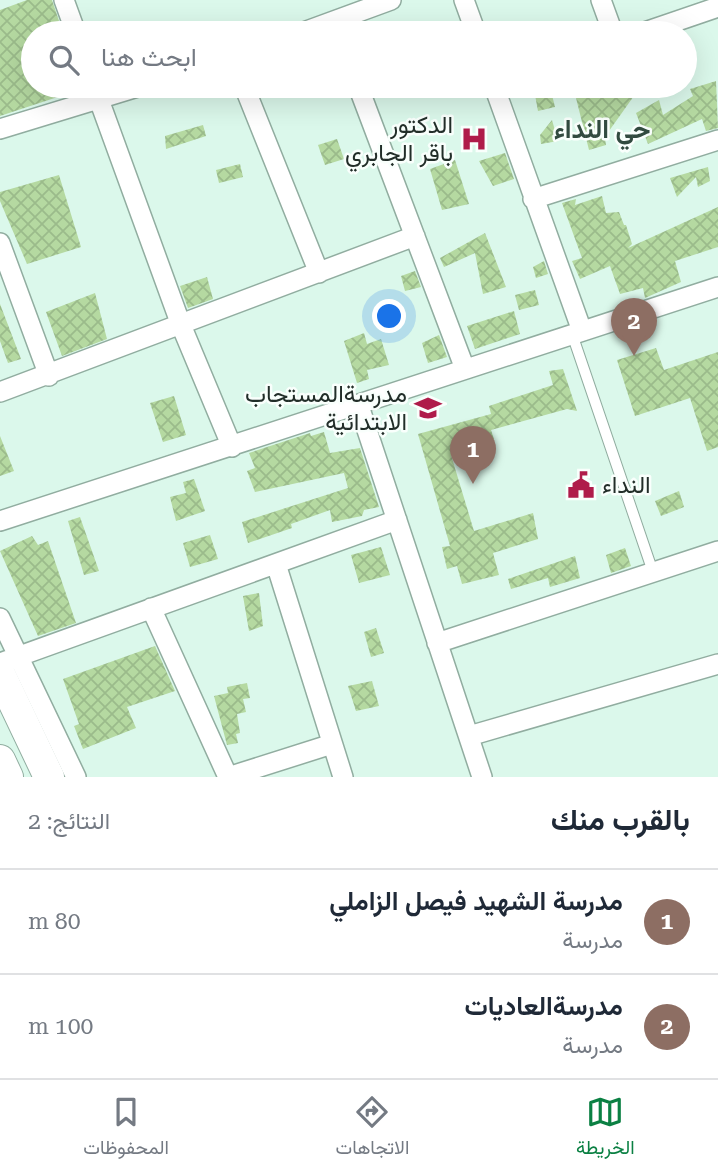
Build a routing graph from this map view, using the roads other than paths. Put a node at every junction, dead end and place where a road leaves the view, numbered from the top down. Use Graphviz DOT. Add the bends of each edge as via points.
graph roads {
  1 [pos="64,0"];
  2 [pos="391,0"];
  3 [pos="464,0"];
  4 [pos="601,0"];
  5 [pos="718,7"];
  6 [pos="72,21"];
  7 [pos="348,21"];
  8 [pos="472,21"];
  9 [pos="609,21"];
  10 [pos="677,21"];
  11 [pos="80,98"];
  12 [pos="98,98"];
  13 [pos="249,98"];
  14 [pos="363,98"];
  15 [pos="498,98"];
  16 [pos="0,129"];
  17 [pos="718,140"];
  18 [pos="533,199"];
  19 [pos="415,236"];
  20 [pos="0,243"];
  21 [pos="319,273"];
  22 [pos="718,287"];
  23 [pos="181,325"];
  24 [pos="577,332"];
  25 [pos="465,369"];
  26 [pos="49,376"];
  27 [pos="0,392"];
  28 [pos="359,406"];
  29 [pos="232,447"];
  30 [pos="397,520"];
  31 [pos="0,521"];
  32 [pos="718,551"];
  33 [pos="276,564"];
  34 [pos="653,572"];
  35 [pos="151,608"];
  36 [pos="0,618"];
  37 [pos="438,643"];
  38 [pos="718,664"];
  39 [pos="6,665"];
  40 [pos="469,736"];
  41 [pos="332,744"];
  42 [pos="0,760"];
  43 [pos="8,777"];
  44 [pos="49,777"];
  45 [pos="76,777"];
  46 [pos="228,777"];
  47 [pos="343,777"];
  48 [pos="482,777"];
  1 -- 6 [label="street"];
  2 -- 7 [label="street"];
  3 -- 8 [label="street"];
  4 -- 9 [label="street"];
  5 -- 10 [label="street"];
  11 -- 16 [label="street"];
  12 -- 23 [label="street"];
  13 -- 21 [label="street"];
  14 -- 19 [label="street"];
  15 -- 18 [label="street"];
  17 -- 18 [label="street"];
  18 -- 24 [label="street"];
  19 -- 21 [label="street"];
  19 -- 25 [label="street"];
  20 -- 26 [label="street"];
  21 -- 23 [label="street"];
  22 -- 24 [label="street"];
  23 -- 26 [label="street"];
  23 -- 29 [label="street"];
  24 -- 25 [label="street"];
  24 -- 34 [label="lane"];
  25 -- 28 [label="street"];
  26 -- 27 [label="street"];
  28 -- 29 [label="street"];
  28 -- 30 [label="street"];
  29 -- 31 [label="street"];
  30 -- 33 [label="street"];
  30 -- 37 [label="street"];
  32 -- 34 [label="street"];
  33 -- 35 [label="street"];
  33 -- 41 [label="street"];
  34 -- 37 [label="street"];
  35 -- 39 [label="street"];
  35 -- 46 [label="street"];
  36 -- 39 [label="street"];
  37 -- 40 [label="street"];
  38 -- 40 [label="street"];
  39 -- 44 [label="main road"];
  39 -- 45 [label="street"];
  40 -- 48 [label="street"];
  41 -- 46 [label="street"];
  41 -- 47 [label="street"];
  42 -- 43 [label="main road"];
}
